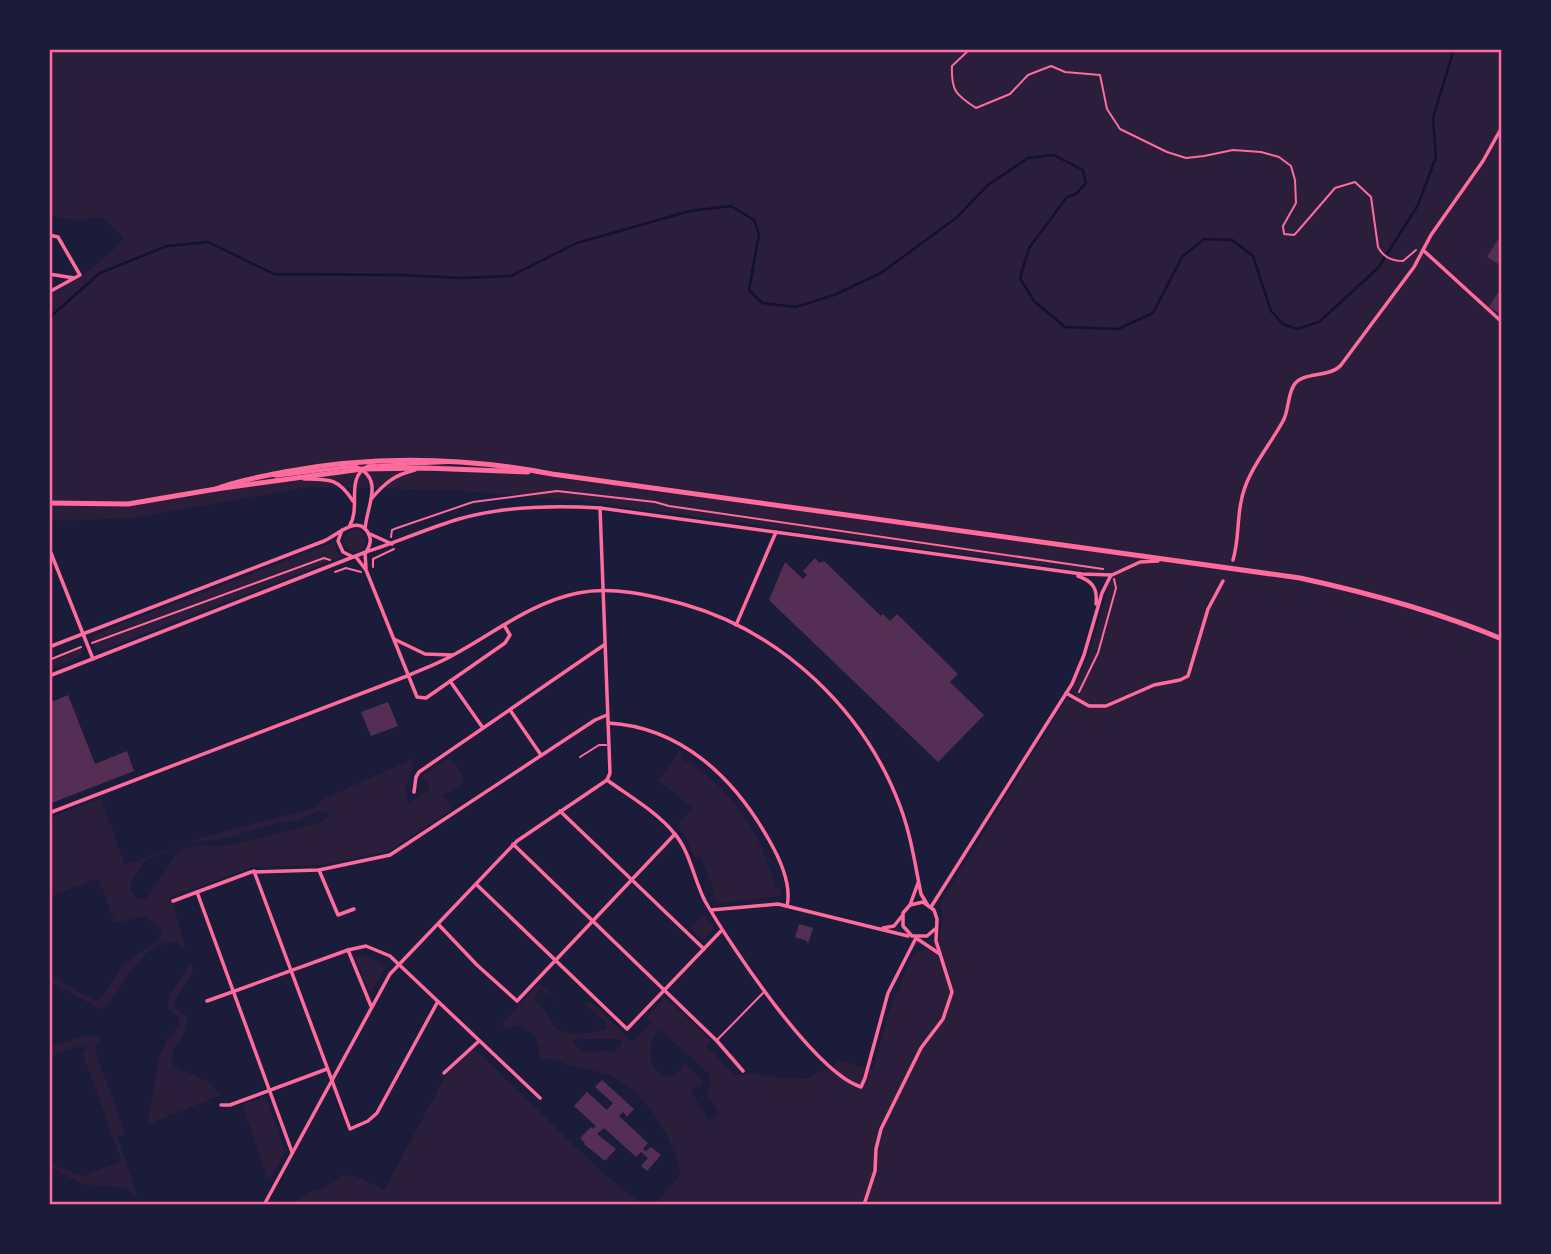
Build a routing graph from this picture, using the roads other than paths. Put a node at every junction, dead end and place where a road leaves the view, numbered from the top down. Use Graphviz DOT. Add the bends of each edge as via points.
graph roads {
  1 [pos="1502,127"];
  2 [pos="49,236"];
  3 [pos="1423,250"];
  4 [pos="49,274"];
  5 [pos="74,278"];
  6 [pos="49,292"];
  7 [pos="1502,322"];
  8 [pos="456,461"];
  9 [pos="425,468"];
  10 [pos="362,469"];
  11 [pos="552,474"];
  12 [pos="270,475"];
  13 [pos="291,479"];
  14 [pos="216,489"];
  15 [pos="369,501"];
  16 [pos="49,503"];
  17 [pos="354,503"];
  18 [pos="600,508"];
  19 [pos="350,525"];
  20 [pos="342,530"];
  21 [pos="367,531"];
  22 [pos="776,532"];
  23 [pos="392,544"];
  24 [pos="49,548"];
  25 [pos="366,552"];
  26 [pos="355,557"];
  27 [pos="1167,560"];
  28 [pos="1233,560"];
  29 [pos="366,570"];
  30 [pos="1062,572"];
  31 [pos="1112,575"];
  32 [pos="1223,581"];
  33 [pos="603,591"];
  34 [pos="1096,613"];
  35 [pos="504,625"];
  36 [pos="736,625"];
  37 [pos="83,634"];
  38 [pos="392,638"];
  39 [pos="1502,639"];
  40 [pos="604,645"];
  41 [pos="49,647"];
  42 [pos="456,654"];
  43 [pos="93,659"];
  44 [pos="49,676"];
  45 [pos="407,676"];
  46 [pos="450,681"];
  47 [pos="1066,693"];
  48 [pos="510,710"];
  49 [pos="607,715"];
  50 [pos="608,723"];
  51 [pos="483,728"];
  52 [pos="609,745"];
  53 [pos="541,755"];
  54 [pos="580,757"];
  55 [pos="607,780"];
  56 [pos="414,792"];
  57 [pos="559,811"];
  58 [pos="49,813"];
  59 [pos="676,834"];
  60 [pos="513,844"];
  61 [pos="319,870"];
  62 [pos="254,871"];
  63 [pos="918,877"];
  64 [pos="631,880"];
  65 [pos="477,885"];
  66 [pos="197,891"];
  67 [pos="173,901"];
  68 [pos="910,905"];
  69 [pos="929,905"];
  70 [pos="788,906"];
  71 [pos="354,909"];
  72 [pos="711,910"];
  73 [pos="902,916"];
  74 [pos="593,920"];
  75 [pos="439,925"];
  76 [pos="877,928"];
  77 [pos="722,929"];
  78 [pos="935,929"];
  79 [pos="914,937"];
  80 [pos="704,949"];
  81 [pos="348,950"];
  82 [pos="940,954"];
  83 [pos="555,960"];
  84 [pos="400,964"];
  85 [pos="290,970"];
  86 [pos="664,990"];
  87 [pos="233,991"];
  88 [pos="765,991"];
  89 [pos="207,1001"];
  90 [pos="438,1003"];
  91 [pos="370,1006"];
  92 [pos="479,1041"];
  93 [pos="717,1041"];
  94 [pos="327,1069"];
  95 [pos="743,1071"];
  96 [pos="444,1073"];
  97 [pos="331,1081"];
  98 [pos="269,1091"];
  99 [pos="540,1098"];
  100 [pos="221,1105"];
  101 [pos="292,1152"];
  102 [pos="264,1205"];
  103 [pos="864,1205"];
  1 -- 3 [label="street"];
  2 -- 5 [label="street" via="58,237 80,275"];
  3 -- 7 [label="street"];
  3 -- 28 [label="street" via="1337,369 1294,384 1285,419 1247,481"];
  4 -- 5 [label="street"];
  5 -- 6 [label="street"];
  8 -- 10 [label="street"];
  8 -- 11 [label="main road"];
  8 -- 12 [label="main road" via="356,462"];
  9 -- 10 [label="main road"];
  9 -- 11 [label="main road"];
  9 -- 15 [label="street" via="396,475"];
  10 -- 12 [label="street"];
  10 -- 13 [label="main road"];
  10 -- 15 [label="street" via="374,487"];
  10 -- 17 [label="street" via="355,479"];
  11 -- 27 [label="main road"];
  12 -- 14 [label="main road"];
  13 -- 14 [label="main road"];
  13 -- 17 [label="street" via="326,478 340,485"];
  14 -- 16 [label="main road" via="128,504"];
  15 -- 21 [label="street"];
  17 -- 19 [label="street"];
  18 -- 22 [label="street"];
  18 -- 23 [label="street" via="500,510 456,520"];
  18 -- 33 [label="street"];
  19 -- 20 [label="street"];
  19 -- 21 [label="street"];
  20 -- 26 [label="street" via="340,547"];
  20 -- 37 [label="street" via="324,541"];
  21 -- 23 [label="street"];
  21 -- 25 [label="street" via="371,542"];
  22 -- 30 [label="street"];
  22 -- 36 [label="street"];
  23 -- 25 [label="street"];
  24 -- 37 [label="street"];
  25 -- 26 [label="street"];
  25 -- 29 [label="street"];
  26 -- 29 [label="street"];
  26 -- 43 [label="street"];
  27 -- 31 [label="street" via="1140,562"];
  27 -- 39 [label="main road" via="1349,589 1422,609"];
  29 -- 38 [label="street"];
  30 -- 31 [label="street"];
  30 -- 34 [label="street" via="1091,582 1097,592"];
  31 -- 34 [label="street"];
  32 -- 47 [label="street" via="1208,609 1188,676 1106,706 1095,707"];
  33 -- 35 [label="street" via="566,596"];
  33 -- 36 [label="street" via="661,599"];
  33 -- 40 [label="street"];
  34 -- 47 [label="street" via="1084,655"];
  35 -- 42 [label="street"];
  35 -- 46 [label="street" via="510,635 505,643"];
  36 -- 63 [label="street" via="799,665 861,733 899,805"];
  37 -- 41 [label="street"];
  37 -- 43 [label="street"];
  38 -- 42 [label="street" via="425,654"];
  38 -- 45 [label="street"];
  40 -- 48 [label="street"];
  40 -- 49 [label="street"];
  42 -- 45 [label="street"];
  43 -- 44 [label="street"];
  45 -- 46 [label="street" via="421,698"];
  45 -- 58 [label="street"];
  46 -- 51 [label="street"];
  47 -- 69 [label="street"];
  48 -- 51 [label="street"];
  48 -- 53 [label="street"];
  49 -- 50 [label="street"];
  49 -- 53 [label="street"];
  50 -- 52 [label="street"];
  50 -- 70 [label="street" via="635,726 678,743 736,789 778,855"];
  51 -- 56 [label="street" via="419,772"];
  52 -- 54 [label="lane" via="599,745"];
  52 -- 55 [label="street"];
  53 -- 61 [label="street" via="394,853"];
  55 -- 57 [label="street"];
  55 -- 59 [label="street"];
  57 -- 60 [label="street"];
  57 -- 64 [label="street"];
  59 -- 64 [label="street"];
  59 -- 72 [label="street"];
  60 -- 65 [label="street"];
  60 -- 74 [label="street"];
  61 -- 62 [label="street"];
  61 -- 71 [label="street" via="338,915"];
  62 -- 66 [label="street"];
  62 -- 85 [label="street"];
  63 -- 68 [label="street"];
  63 -- 69 [label="street"];
  64 -- 74 [label="street"];
  64 -- 80 [label="street"];
  65 -- 75 [label="street"];
  65 -- 83 [label="street"];
  66 -- 67 [label="street"];
  66 -- 87 [label="street"];
  68 -- 69 [label="street"];
  68 -- 73 [label="street"];
  69 -- 78 [label="street" via="937,919"];
  70 -- 72 [label="street"];
  70 -- 76 [label="street"];
  72 -- 77 [label="street"];
  73 -- 76 [label="street" via="894,926"];
  73 -- 79 [label="street" via="905,930"];
  74 -- 83 [label="street"];
  74 -- 86 [label="street"];
  75 -- 83 [label="street" via="517,1001"];
  75 -- 84 [label="street"];
  76 -- 79 [label="street"];
  77 -- 80 [label="street"];
  77 -- 88 [label="street"];
  78 -- 79 [label="street" via="927,936"];
  78 -- 82 [label="street"];
  79 -- 82 [label="street"];
  79 -- 88 [label="street" via="888,993 861,1087 827,1064"];
  80 -- 86 [label="street"];
  81 -- 84 [label="street" via="374,948"];
  81 -- 85 [label="street"];
  81 -- 91 [label="street"];
  82 -- 103 [label="street" via="951,984 951,1000 881,1129"];
  83 -- 86 [label="street" via="627,1028"];
  84 -- 90 [label="street"];
  84 -- 91 [label="street"];
  85 -- 87 [label="street"];
  85 -- 94 [label="street"];
  86 -- 93 [label="street"];
  87 -- 89 [label="street"];
  87 -- 98 [label="street"];
  88 -- 93 [label="lane"];
  90 -- 92 [label="street"];
  90 -- 97 [label="street" via="377,1113 362,1125 350,1129"];
  91 -- 97 [label="street"];
  92 -- 96 [label="street"];
  92 -- 99 [label="street"];
  93 -- 95 [label="street"];
  94 -- 97 [label="street"];
  94 -- 98 [label="street"];
  97 -- 101 [label="street"];
  98 -- 100 [label="street"];
  98 -- 101 [label="street"];
  101 -- 102 [label="street"];
}
